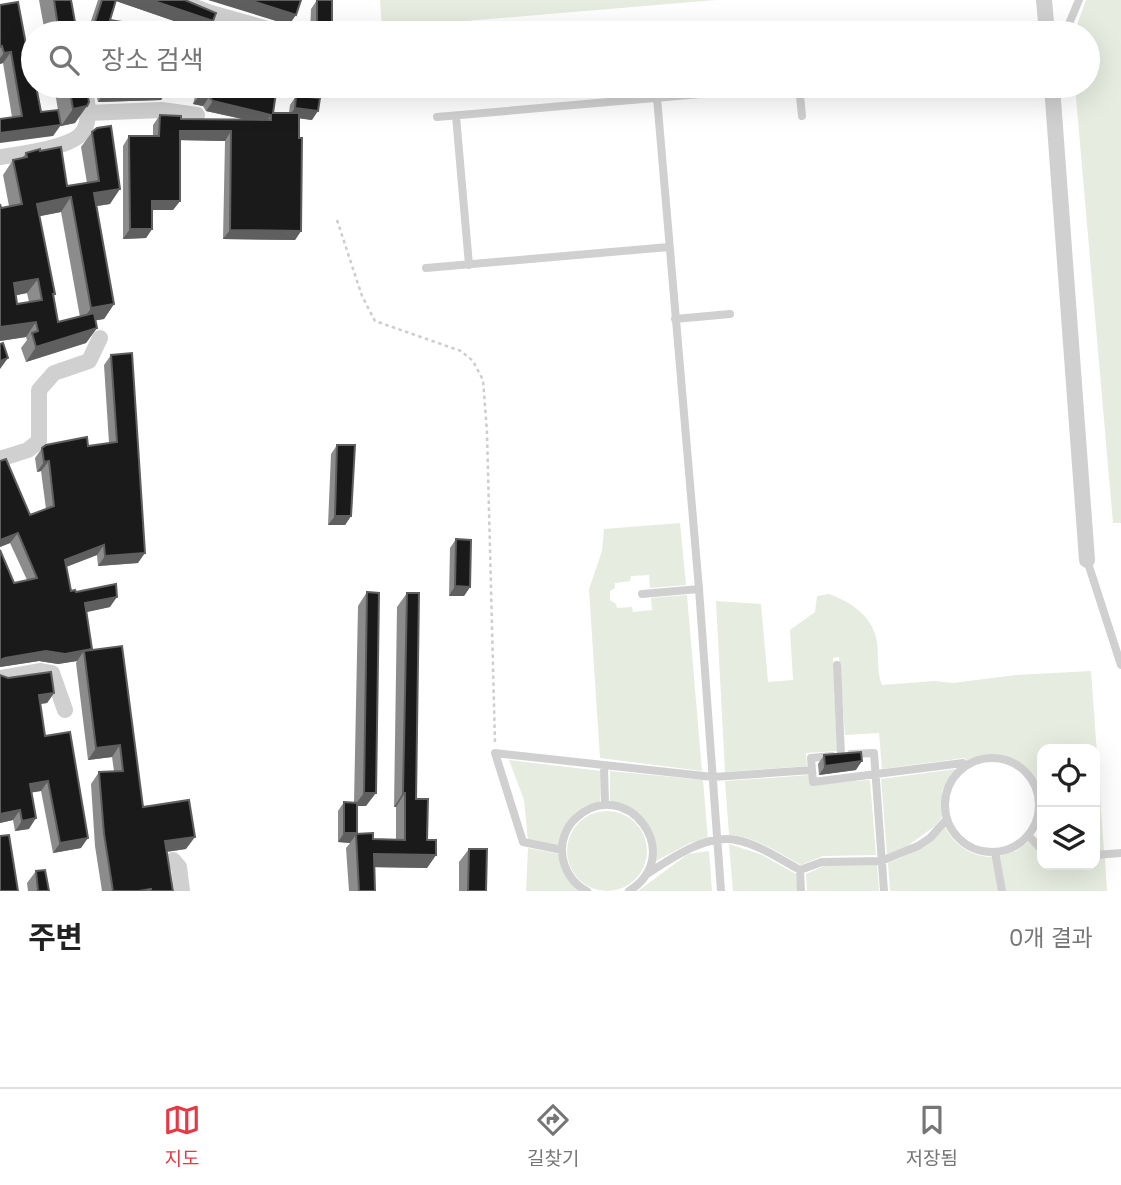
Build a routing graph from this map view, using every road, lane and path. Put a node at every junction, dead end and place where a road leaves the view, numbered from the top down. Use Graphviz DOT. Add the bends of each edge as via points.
graph roads {
  1 [pos="176,0"];
  2 [pos="1044,0"];
  3 [pos="1079,0"];
  4 [pos="239,21"];
  5 [pos="1046,21"];
  6 [pos="1070,21"];
  7 [pos="85,98"];
  8 [pos="636,98"];
  9 [pos="656,98"];
  10 [pos="800,98"];
  11 [pos="1053,98"];
  12 [pos="87,113"];
  13 [pos="197,115"];
  14 [pos="456,116"];
  15 [pos="802,116"];
  16 [pos="437,117"];
  17 [pos="0,157"];
  18 [pos="337,220"];
  19 [pos="669,247"];
  20 [pos="469,265"];
  21 [pos="425,268"];
  22 [pos="730,314"];
  23 [pos="675,319"];
  24 [pos="100,338"];
  25 [pos="0,459"];
  26 [pos="1087,561"];
  27 [pos="699,589"];
  28 [pos="642,594"];
  29 [pos="837,665"];
  30 [pos="1121,666"];
  31 [pos="0,678"];
  32 [pos="65,710"];
  33 [pos="495,753"];
  34 [pos="841,755"];
  35 [pos="604,765"];
  36 [pos="966,766"];
  37 [pos="812,770"];
  38 [pos="875,775"];
  39 [pos="713,777"];
  40 [pos="605,805"];
  41 [pos="947,819"];
  42 [pos="1029,836"];
  43 [pos="717,840"];
  44 [pos="1037,845"];
  45 [pos="562,850"];
  46 [pos="995,852"];
  47 [pos="1121,853"];
  48 [pos="1100,855"];
  49 [pos="173,860"];
  50 [pos="881,861"];
  51 [pos="800,870"];
  52 [pos="647,874"];
  53 [pos="183,891"];
  54 [pos="587,891"];
  55 [pos="629,891"];
  56 [pos="721,891"];
  57 [pos="802,891"];
  58 [pos="884,891"];
  59 [pos="1002,891"];
  1 -- 4 [label="street"];
  2 -- 5 [label="street"];
  3 -- 6 [label="lane"];
  7 -- 12 [label="street"];
  8 -- 14 [label="lane"];
  9 -- 19 [label="lane"];
  10 -- 15 [label="lane"];
  11 -- 26 [label="street"];
  12 -- 13 [label="street" via="162,110"];
  12 -- 17 [label="street" via="84,132 72,142"];
  14 -- 16 [label="lane"];
  14 -- 20 [label="lane"];
  18 -- 33 [label="path" via="375,321 461,351 473,361 483,380"];
  19 -- 20 [label="lane"];
  19 -- 23 [label="lane"];
  20 -- 21 [label="lane"];
  22 -- 23 [label="lane"];
  23 -- 27 [label="lane"];
  24 -- 25 [label="street" via="89,361 54,373 39,390 39,441 28,450"];
  26 -- 30 [label="lane"];
  27 -- 28 [label="lane"];
  27 -- 39 [label="lane"];
  29 -- 34 [label="lane"];
  31 -- 32 [label="street" via="52,673"];
  33 -- 35 [label="lane"];
  33 -- 45 [label="lane" via="523,842"];
  34 -- 37 [label="lane" via="811,758"];
  34 -- 38 [label="lane" via="874,753"];
  35 -- 39 [label="lane"];
  35 -- 40 [label="lane"];
  36 -- 38 [label="lane"];
  36 -- 41 [label="lane" via="946,792"];
  36 -- 42 [label="lane" via="985,758 1002,759 1026,772 1035,786 1039,808"];
  37 -- 38 [label="lane" via="813,782"];
  37 -- 39 [label="lane"];
  38 -- 50 [label="lane"];
  39 -- 43 [label="lane"];
  40 -- 45 [label="lane" via="586,810 573,821"];
  40 -- 52 [label="lane" via="637,816 647,828 653,843"];
  41 -- 46 [label="lane" via="954,834 968,846"];
  41 -- 50 [label="lane" via="918,846"];
  42 -- 44 [label="lane"];
  42 -- 46 [label="lane" via="1015,847"];
  43 -- 51 [label="lane" via="737,840"];
  43 -- 52 [label="lane" via="691,848"];
  43 -- 56 [label="lane"];
  45 -- 54 [label="lane" via="570,877"];
  46 -- 59 [label="lane"];
  47 -- 48 [label="lane"];
  49 -- 53 [label="street" via="179,867"];
  50 -- 51 [label="lane" via="822,862"];
  50 -- 58 [label="lane"];
  51 -- 57 [label="lane"];
  52 -- 55 [label="lane"];
}
